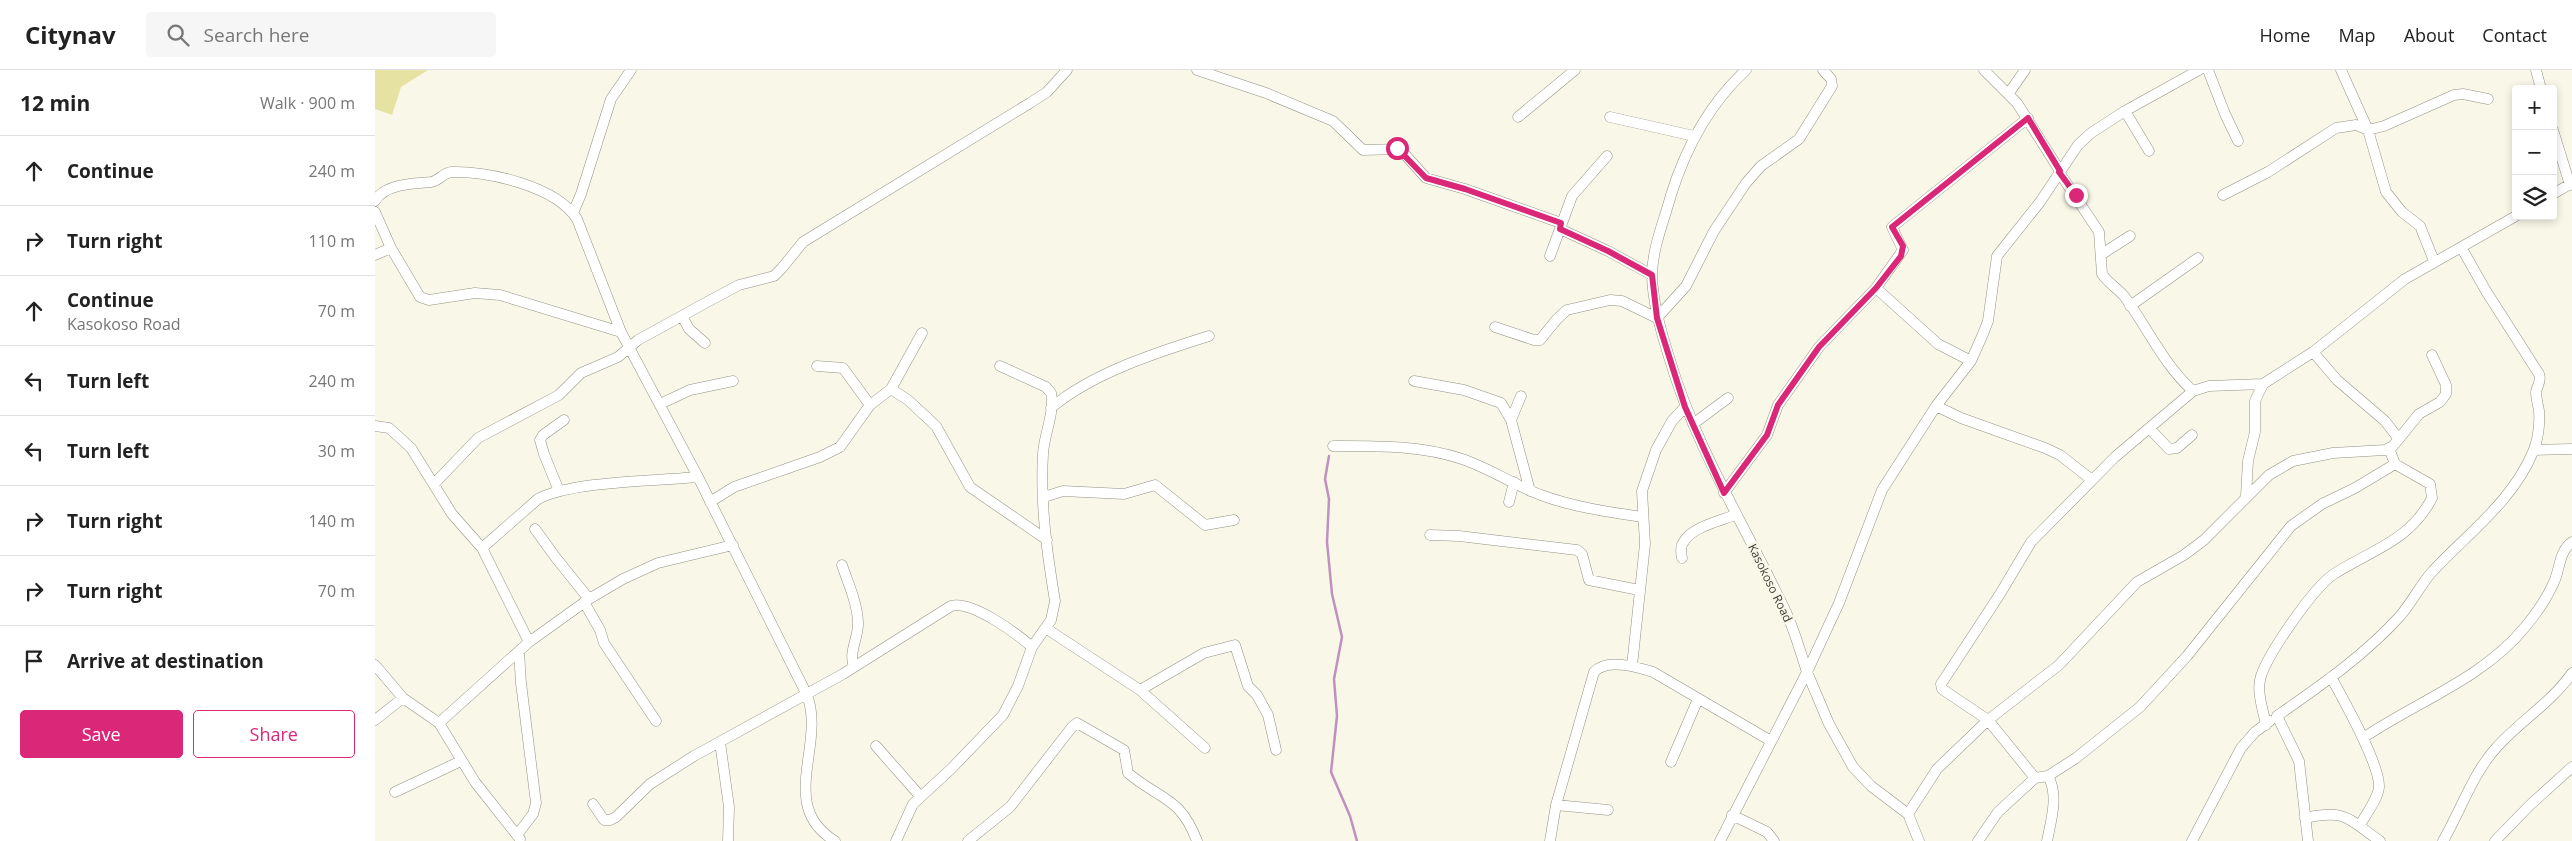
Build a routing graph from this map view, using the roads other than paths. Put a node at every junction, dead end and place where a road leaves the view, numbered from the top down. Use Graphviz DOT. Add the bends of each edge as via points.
graph roads {
  1 [pos="631,70"];
  2 [pos="1067,70"];
  3 [pos="1197,70"];
  4 [pos="1575,70"];
  5 [pos="1746,70"];
  6 [pos="1823,70"];
  7 [pos="1984,70"];
  8 [pos="2025,70"];
  9 [pos="2199,70"];
  10 [pos="2208,70"];
  11 [pos="2341,70"];
  12 [pos="2536,70"];
  13 [pos="2540,85"];
  14 [pos="2009,93"];
  15 [pos="2488,98"];
  16 [pos="2125,111"];
  17 [pos="1518,117"];
  18 [pos="1610,117"];
  19 [pos="2028,118"];
  20 [pos="2368,130"];
  21 [pos="1694,136"];
  22 [pos="2238,141"];
  23 [pos="2557,142"];
  24 [pos="2149,150"];
  25 [pos="1607,156"];
  26 [pos="2060,172"];
  27 [pos="2571,184"];
  28 [pos="2557,192"];
  29 [pos="2223,195"];
  30 [pos="375,200"];
  31 [pos="375,212"];
  32 [pos="573,213"];
  33 [pos="2512,218"];
  34 [pos="1561,226"];
  35 [pos="2130,236"];
  36 [pos="2461,247"];
  37 [pos="391,248"];
  38 [pos="2102,254"];
  39 [pos="375,255"];
  40 [pos="1550,256"];
  41 [pos="2198,258"];
  42 [pos="2433,261"];
  43 [pos="1652,275"];
  44 [pos="1876,288"];
  45 [pos="2130,306"];
  46 [pos="681,316"];
  47 [pos="1657,318"];
  48 [pos="1495,327"];
  49 [pos="621,332"];
  50 [pos="922,333"];
  51 [pos="1209,336"];
  52 [pos="705,343"];
  53 [pos="629,348"];
  54 [pos="2313,352"];
  55 [pos="2432,355"];
  56 [pos="1971,361"];
  57 [pos="817,366"];
  58 [pos="1000,366"];
  59 [pos="733,381"];
  60 [pos="1414,381"];
  61 [pos="2263,384"];
  62 [pos="891,389"];
  63 [pos="2193,391"];
  64 [pos="1521,396"];
  65 [pos="1728,398"];
  66 [pos="660,404"];
  67 [pos="871,405"];
  68 [pos="1936,406"];
  69 [pos="1685,407"];
  70 [pos="1051,408"];
  71 [pos="564,420"];
  72 [pos="1511,420"];
  73 [pos="1693,424"];
  74 [pos="375,426"];
  75 [pos="2149,428"];
  76 [pos="2191,435"];
  77 [pos="2398,438"];
  78 [pos="1333,446"];
  79 [pos="2389,448"];
  80 [pos="2572,449"];
  81 [pos="2534,450"];
  82 [pos="2395,464"];
  83 [pos="698,477"];
  84 [pos="2092,480"];
  85 [pos="1514,482"];
  86 [pos="434,484"];
  87 [pos="559,490"];
  88 [pos="1530,491"];
  89 [pos="1724,493"];
  90 [pos="2246,496"];
  91 [pos="1044,497"];
  92 [pos="710,502"];
  93 [pos="1509,502"];
  94 [pos="1735,515"];
  95 [pos="1642,517"];
  96 [pos="1234,520"];
  97 [pos="535,529"];
  98 [pos="1430,535"];
  99 [pos="1047,540"];
  100 [pos="2572,542"];
  101 [pos="733,545"];
  102 [pos="482,548"];
  103 [pos="1681,558"];
  104 [pos="842,565"];
  105 [pos="1639,590"];
  106 [pos="587,600"];
  107 [pos="1047,629"];
  108 [pos="529,642"];
  109 [pos="1032,647"];
  110 [pos="519,652"];
  111 [pos="375,664"];
  112 [pos="1632,666"];
  113 [pos="854,667"];
  114 [pos="1807,672"];
  115 [pos="2572,673"];
  116 [pos="2331,677"];
  117 [pos="1140,690"];
  118 [pos="807,695"];
  119 [pos="403,698"];
  120 [pos="1698,699"];
  121 [pos="2277,716"];
  122 [pos="375,720"];
  123 [pos="656,720"];
  124 [pos="1987,720"];
  125 [pos="439,723"];
  126 [pos="2266,724"];
  127 [pos="2363,738"];
  128 [pos="1771,741"];
  129 [pos="720,742"];
  130 [pos="876,746"];
  131 [pos="1205,748"];
  132 [pos="1277,750"];
  133 [pos="461,761"];
  134 [pos="1671,762"];
  135 [pos="2572,767"];
  136 [pos="2048,776"];
  137 [pos="2035,778"];
  138 [pos="395,792"];
  139 [pos="920,796"];
  140 [pos="593,804"];
  141 [pos="1556,804"];
  142 [pos="1608,810"];
  143 [pos="1908,814"];
  144 [pos="1733,815"];
  145 [pos="2305,818"];
  146 [pos="2360,825"];
  147 [pos="519,838"];
  148 [pos="728,841"];
  149 [pos="835,841"];
  150 [pos="896,841"];
  151 [pos="968,841"];
  152 [pos="1197,841"];
  153 [pos="1550,841"];
  154 [pos="1721,841"];
  155 [pos="1775,841"];
  156 [pos="1919,841"];
  157 [pos="1978,841"];
  158 [pos="2047,841"];
  159 [pos="2192,841"];
  160 [pos="2308,841"];
  161 [pos="2380,841"];
  162 [pos="2443,841"];
  163 [pos="2495,841"];
  1 -- 32 [label="street" via="611,99"];
  2 -- 46 [label="street" via="1047,92 1030,104 803,242 778,273 765,280 739,286"];
  3 -- 34 [label="street" via="1333,120 1363,150 1400,149 1422,176 1429,179 1465,189"];
  4 -- 17 [label="street"];
  5 -- 21 [label="street, Kasokoso Road" via="1719,100"];
  6 -- 47 [label="street" via="1831,79 1832,86 1805,131 1753,173 1714,231 1686,286"];
  7 -- 14 [label="street"];
  8 -- 14 [label="street"];
  9 -- 16 [label="street"];
  10 -- 22 [label="street"];
  11 -- 20 [label="street"];
  12 -- 13 [label="street"];
  14 -- 19 [label="street"];
  15 -- 20 [label="street" via="2454,95 2397,121"];
  16 -- 24 [label="street"];
  16 -- 26 [label="street" via="2078,145"];
  18 -- 21 [label="street"];
  19 -- 26 [label="street"];
  19 -- 44 [label="street" via="1892,227 1903,250"];
  20 -- 29 [label="street" via="2357,125 2336,128 2268,172"];
  20 -- 42 [label="street" via="2386,192 2419,226"];
  21 -- 43 [label="street, Kasokoso Road" via="1660,231"];
  23 -- 27 [label="street"];
  25 -- 34 [label="street" via="1572,196"];
  26 -- 38 [label="street" via="2097,227"];
  26 -- 56 [label="street" via="1995,260 1988,322"];
  27 -- 28 [label="street"];
  30 -- 32 [label="street" via="390,190 423,181 434,182 445,173 479,174 524,185 565,205"];
  31 -- 37 [label="street"];
  32 -- 49 [label="street"];
  33 -- 36 [label="street"];
  34 -- 40 [label="street"];
  34 -- 43 [label="street"];
  35 -- 38 [label="street"];
  36 -- 42 [label="street"];
  36 -- 81 [label="street" via="2540,378 2536,394 2539,423"];
  37 -- 39 [label="street"];
  37 -- 49 [label="street" via="420,297 425,300 475,293 500,295"];
  38 -- 45 [label="street" via="2102,274"];
  41 -- 45 [label="street"];
  42 -- 54 [label="street" via="2387,292"];
  43 -- 47 [label="street, Kasokoso Road"];
  44 -- 56 [label="street" via="1938,344"];
  44 -- 89 [label="street" via="1813,354 1778,405 1767,435"];
  45 -- 63 [label="street" via="2165,361"];
  46 -- 52 [label="street" via="689,329"];
  46 -- 53 [label="street"];
  47 -- 48 [label="street" via="1616,299 1567,310 1540,340"];
  47 -- 69 [label="street, Kasokoso Road"];
  49 -- 53 [label="street"];
  50 -- 62 [label="street"];
  51 -- 70 [label="street" via="1159,352 1097,379 1063,397"];
  53 -- 66 [label="street"];
  53 -- 86 [label="street" via="618,357 574,378 559,395 475,440"];
  54 -- 61 [label="street"];
  54 -- 77 [label="street" via="2337,380 2385,421"];
  55 -- 77 [label="street" via="2446,385 2446,394 2440,402 2423,410"];
  56 -- 68 [label="street"];
  57 -- 67 [label="street" via="843,368"];
  58 -- 70 [label="street" via="1049,390"];
  59 -- 66 [label="street" via="690,390"];
  60 -- 72 [label="street" via="1489,397 1501,403"];
  61 -- 63 [label="street" via="2209,386"];
  61 -- 90 [label="street" via="2255,401 2255,432 2248,461"];
  62 -- 67 [label="street"];
  62 -- 99 [label="street" via="937,426 970,487"];
  63 -- 75 [label="street"];
  64 -- 72 [label="street"];
  65 -- 73 [label="street"];
  66 -- 83 [label="street"];
  67 -- 92 [label="street" via="839,447 734,488"];
  68 -- 84 [label="street" via="2061,455"];
  68 -- 114 [label="street" via="1882,490 1839,603"];
  69 -- 73 [label="street, Kasokoso Road"];
  69 -- 95 [label="street" via="1672,421 1648,469 1642,491"];
  70 -- 91 [label="street" via="1043,453"];
  71 -- 87 [label="street" via="540,440"];
  72 -- 88 [label="street"];
  73 -- 89 [label="street, Kasokoso Road"];
  74 -- 86 [label="street" via="389,428 405,441"];
  75 -- 76 [label="street" via="2169,449 2177,448"];
  75 -- 84 [label="street"];
  77 -- 79 [label="street"];
  78 -- 85 [label="street" via="1386,446 1434,452 1463,459"];
  79 -- 82 [label="street"];
  79 -- 90 [label="street" via="2293,461 2269,474"];
  80 -- 81 [label="street"];
  81 -- 116 [label="street" via="2525,470 2484,522 2431,573 2412,601 2382,634"];
  82 -- 126 [label="street" via="2430,484 2432,498 2396,540 2336,573 2316,590 2261,675 2260,694"];
  82 -- 136 [label="street" via="2322,504 2291,526 2167,679 2140,707 2105,737"];
  83 -- 87 [label="street"];
  83 -- 92 [label="street"];
  84 -- 124 [label="street" via="2031,542 1941,684 1942,689"];
  85 -- 88 [label="street"];
  85 -- 93 [label="street"];
  86 -- 102 [label="street" via="452,514"];
  87 -- 102 [label="street" via="538,499"];
  88 -- 95 [label="street" via="1555,500"];
  89 -- 94 [label="street, Kasokoso Road"];
  90 -- 124 [label="street" via="2192,550 2137,582 2059,665"];
  91 -- 96 [label="street" via="1069,491 1124,494 1155,484 1205,525"];
  91 -- 99 [label="street"];
  92 -- 101 [label="street"];
  94 -- 103 [label="street" via="1686,538"];
  94 -- 114 [label="street, Kasokoso Road" via="1784,608"];
  95 -- 105 [label="street" via="1645,544"];
  97 -- 106 [label="street"];
  98 -- 105 [label="street" via="1577,550 1582,554 1589,580"];
  99 -- 107 [label="street" via="1055,601"];
  100 -- 127 [label="street" via="2562,554 2548,594 2517,637 2463,678"];
  101 -- 106 [label="street" via="658,563"];
  101 -- 118 [label="street"];
  102 -- 108 [label="street"];
  104 -- 113 [label="street" via="858,623 852,651"];
  105 -- 112 [label="street"];
  106 -- 108 [label="street"];
  106 -- 123 [label="street" via="604,643"];
  107 -- 109 [label="street"];
  107 -- 117 [label="street"];
  108 -- 110 [label="street"];
  109 -- 113 [label="street" via="1000,623 954,604"];
  109 -- 139 [label="street" via="1003,715"];
  110 -- 125 [label="street"];
  110 -- 147 [label="street" via="536,803"];
  111 -- 119 [label="street"];
  112 -- 120 [label="street" via="1667,678"];
  112 -- 141 [label="street" via="1606,666 1594,672"];
  113 -- 118 [label="street"];
  114 -- 128 [label="street"];
  114 -- 143 [label="street, Kasokoso Road" via="1829,724 1853,767 1871,786"];
  115 -- 162 [label="street" via="2545,705 2496,749 2474,780"];
  116 -- 121 [label="street"];
  116 -- 127 [label="street"];
  117 -- 131 [label="street"];
  117 -- 132 [label="street" via="1204,653 1235,645 1248,686 1268,715"];
  118 -- 129 [label="street"];
  118 -- 149 [label="street" via="813,714 805,803 814,824"];
  119 -- 122 [label="street"];
  119 -- 125 [label="street"];
  120 -- 128 [label="street"];
  120 -- 134 [label="street"];
  121 -- 126 [label="street"];
  121 -- 145 [label="street" via="2299,762"];
  124 -- 137 [label="street"];
  124 -- 143 [label="street" via="1937,769"];
  125 -- 133 [label="street"];
  126 -- 159 [label="street" via="2241,748"];
  127 -- 146 [label="street" via="2379,785"];
  128 -- 144 [label="street"];
  129 -- 140 [label="street" via="649,784 610,820 604,820"];
  129 -- 148 [label="street" via="729,802"];
  130 -- 139 [label="street"];
  133 -- 138 [label="street"];
  133 -- 147 [label="street"];
  135 -- 163 [label="street"];
  136 -- 137 [label="street"];
  136 -- 158 [label="street" via="2053,806"];
  137 -- 157 [label="street" via="1998,812"];
  139 -- 150 [label="street" via="909,809"];
  141 -- 142 [label="street"];
  141 -- 153 [label="street"];
  143 -- 156 [label="street"];
  144 -- 154 [label="street"];
  144 -- 155 [label="street" via="1761,828"];
  145 -- 146 [label="street" via="2333,813"];
  145 -- 160 [label="street"];
  146 -- 161 [label="street"];
  151 -- 152 [label="street" via="1010,807 1077,723 1124,750 1128,773 1180,808"];
}
